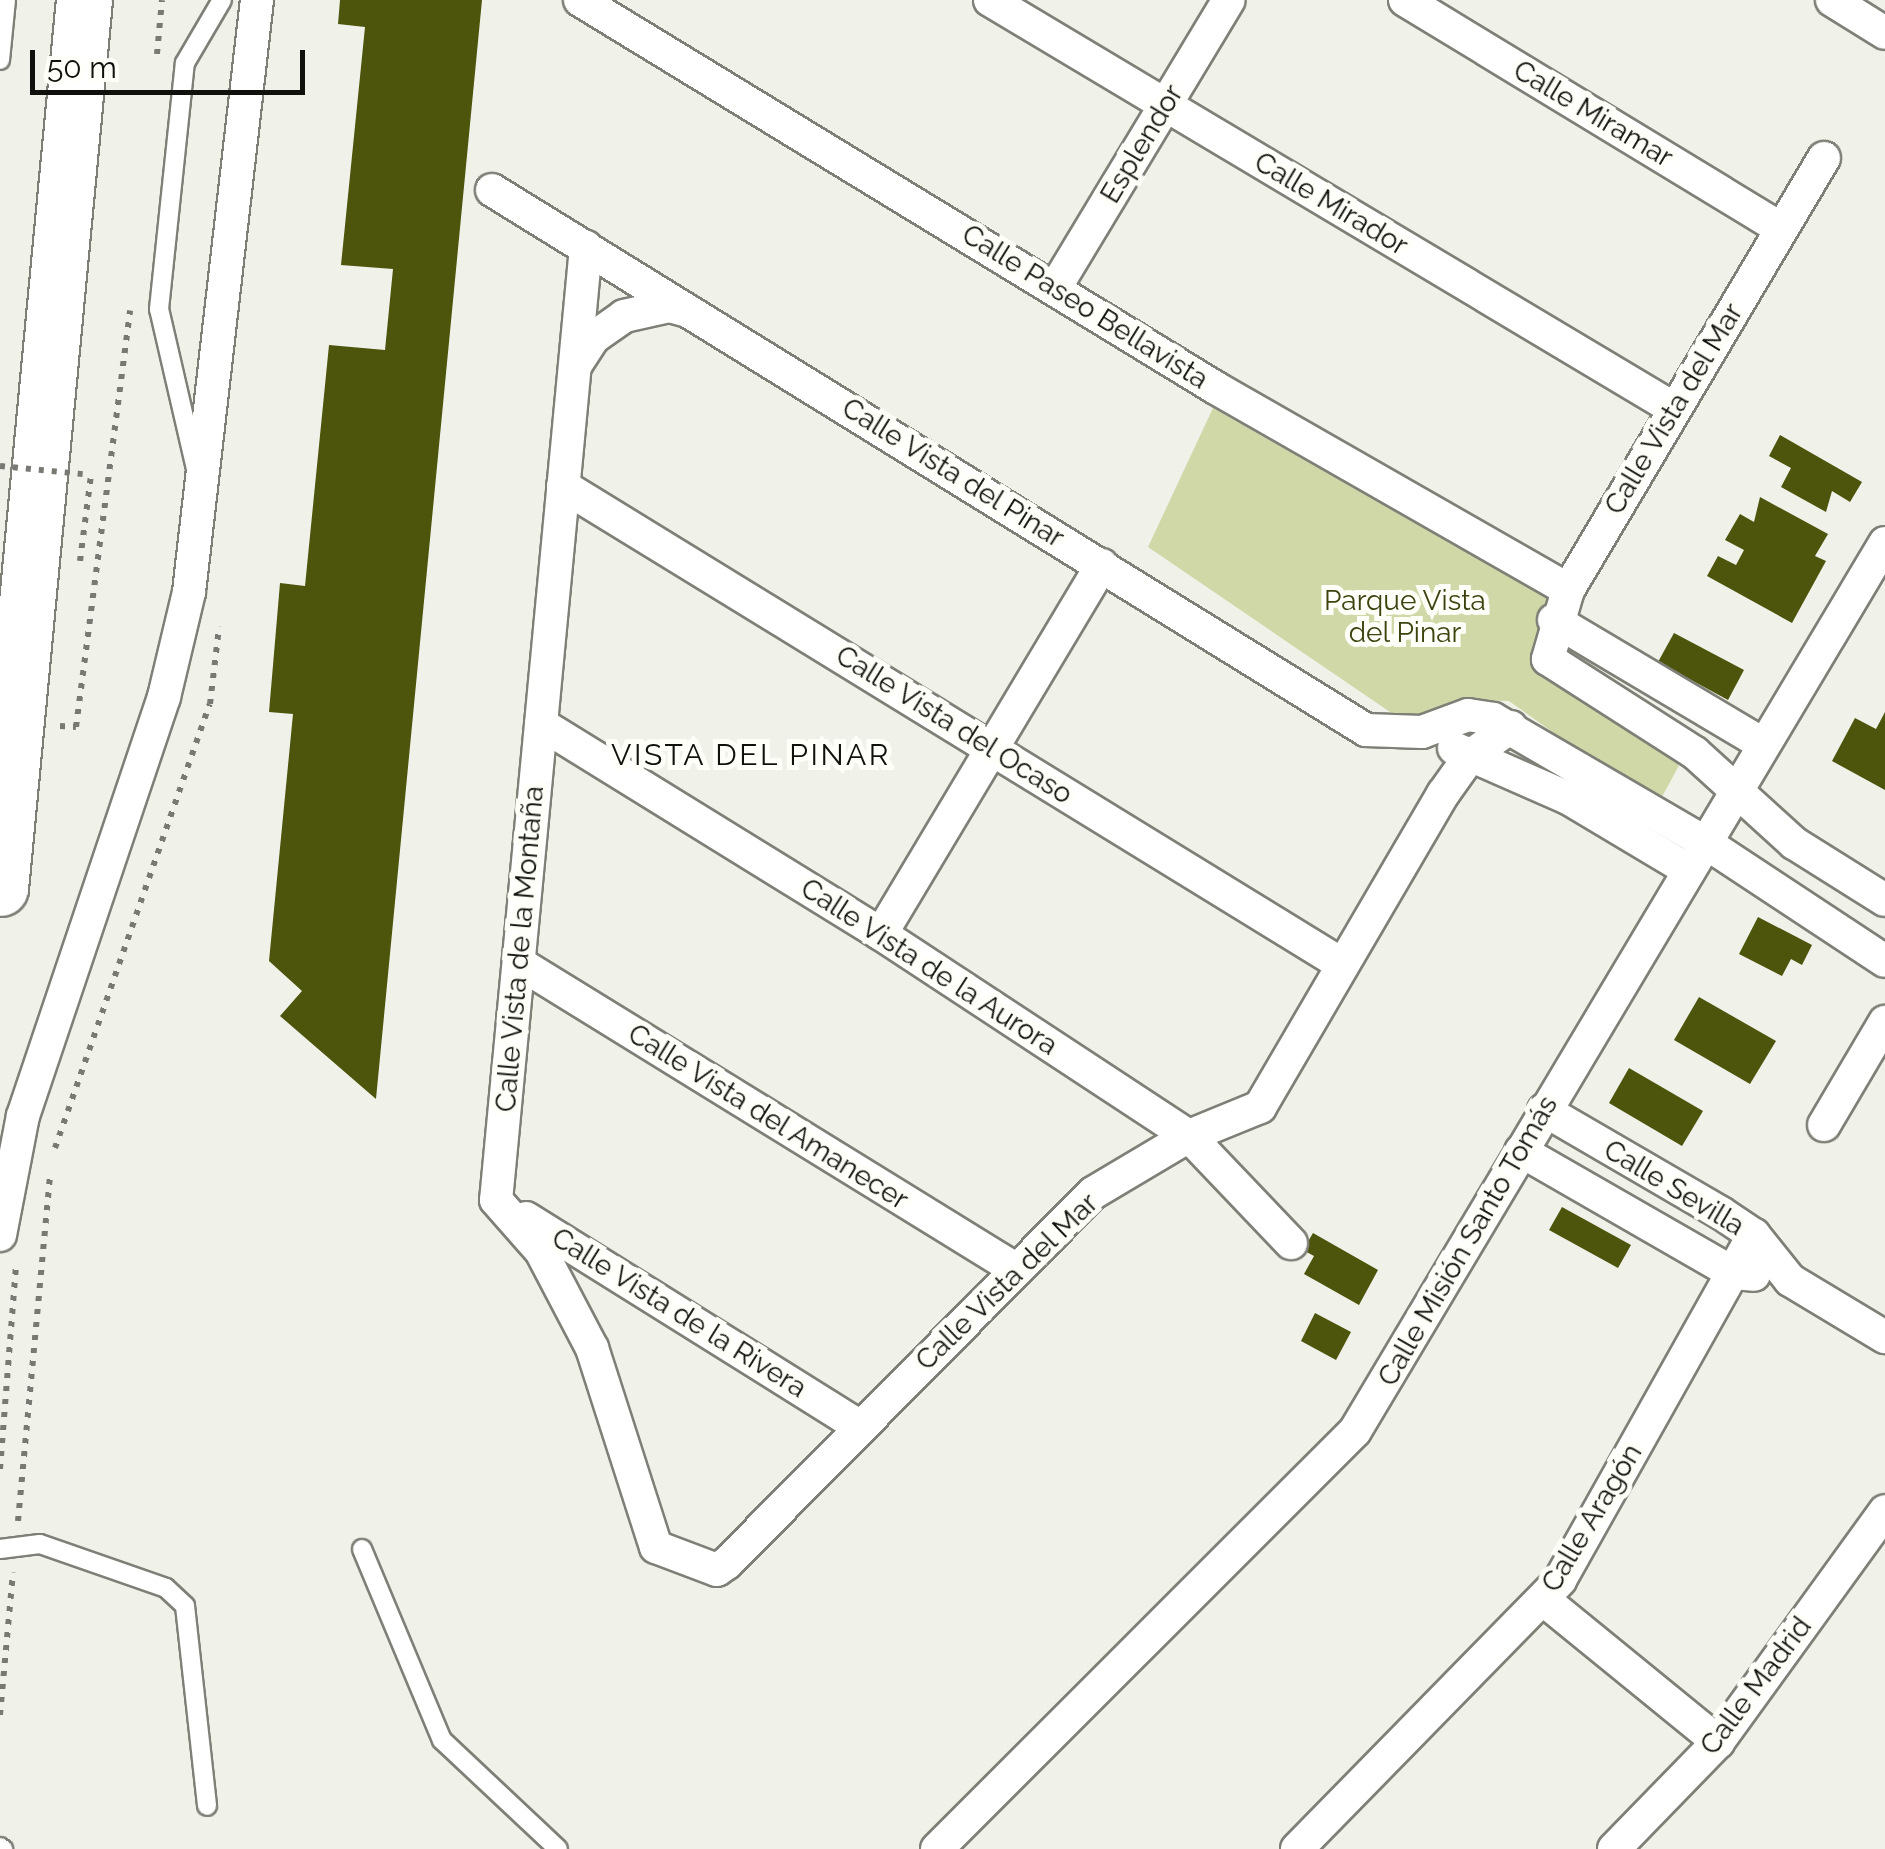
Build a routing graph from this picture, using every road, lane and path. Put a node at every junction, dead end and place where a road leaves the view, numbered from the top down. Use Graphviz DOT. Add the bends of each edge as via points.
graph roads {
  1 [pos="6,0"];
  2 [pos="84,0"];
  3 [pos="222,0"];
  4 [pos="257,0"];
  5 [pos="990,0"];
  6 [pos="1228,0"];
  7 [pos="1405,0"];
  8 [pos="1832,0"];
  9 [pos="594,4"];
  10 [pos="1885,32"];
  11 [pos="0,60"];
  12 [pos="1165,105"];
  13 [pos="1824,158"];
  14 [pos="492,190"];
  15 [pos="1781,228"];
  16 [pos="586,248"];
  17 [pos="1055,288"];
  18 [pos="131,306"];
  19 [pos="691,312"];
  20 [pos="575,366"];
  21 [pos="1673,408"];
  22 [pos="0,466"];
  23 [pos="564,486"];
  24 [pos="202,494"];
  25 [pos="1885,543"];
  26 [pos="1102,564"];
  27 [pos="79,572"];
  28 [pos="1561,605"];
  29 [pos="62,706"];
  30 [pos="541,724"];
  31 [pos="1511,727"];
  32 [pos="1422,732"];
  33 [pos="1763,744"];
  34 [pos="995,751"];
  35 [pos="1470,756"];
  36 [pos="1738,789"];
  37 [pos="1697,856"];
  38 [pos="0,888"];
  39 [pos="1885,900"];
  40 [pos="881,934"];
  41 [pos="1885,961"];
  42 [pos="519,963"];
  43 [pos="1344,965"];
  44 [pos="1880,1040"];
  45 [pos="1544,1110"];
  46 [pos="1824,1125"];
  47 [pos="1189,1136"];
  48 [pos="1521,1151"];
  49 [pos="496,1200"];
  50 [pos="0,1235"];
  51 [pos="1754,1235"];
  52 [pos="1291,1244"];
  53 [pos="1017,1270"];
  54 [pos="1732,1272"];
  55 [pos="1790,1280"];
  56 [pos="1885,1337"];
  57 [pos="861,1426"];
  58 [pos="1885,1511"];
  59 [pos="0,1549"];
  60 [pos="362,1550"];
  61 [pos="1544,1600"];
  62 [pos="1718,1742"];
  63 [pos="207,1806"];
  64 [pos="558,1849"];
  65 [pos="937,1849"];
  66 [pos="1297,1849"];
  67 [pos="1614,1849"];
  1 -- 11 [label="lane"];
  2 -- 38 [label="highway"];
  3 -- 24 [label="lane" via="185,63 159,309"];
  4 -- 24 [label="street"];
  5 -- 12 [label="street, Calle Mirador"];
  6 -- 12 [label="street, Esplendor"];
  7 -- 15 [label="street, Calle Miramar"];
  8 -- 10 [label="street"];
  9 -- 17 [label="street, Calle Paseo Bellavista"];
  12 -- 17 [label="street, Esplendor"];
  12 -- 21 [label="street, Calle Mirador"];
  13 -- 15 [label="street, Calle Vista del Mar"];
  14 -- 16 [label="street, Calle Vista del Pinar"];
  15 -- 21 [label="street, Calle Vista del Mar"];
  16 -- 19 [label="street, Calle Vista del Pinar"];
  16 -- 20 [label="street, Calle Vista de la Montaña"];
  17 -- 28 [label="street, Calle Paseo Bellavista"];
  18 -- 29 [label="path" via="76,728 59,726"];
  19 -- 20 [label="street" via="670,306 624,316 593,338"];
  19 -- 26 [label="street, Calle Vista del Pinar"];
  20 -- 23 [label="street, Calle Vista de la Montaña"];
  21 -- 28 [label="street, Calle Vista del Mar"];
  22 -- 27 [label="path, bridge" via="92,475"];
  23 -- 30 [label="street, Calle Vista de la Montaña"];
  23 -- 34 [label="street, Calle Vista del Ocaso"];
  24 -- 50 [label="street" via="189,592 164,697 24,1116"];
  25 -- 33 [label="street, Calle Misión Santo Tomás"];
  26 -- 32 [label="street, Calle Vista del Pinar" via="1366,730"];
  26 -- 34 [label="street"];
  28 -- 33 [label="street, Calle Paseo Bellavista"];
  28 -- 36 [label="street" via="1548,659 1695,753"];
  30 -- 40 [label="street, Calle Vista de la Aurora"];
  30 -- 42 [label="street, Calle Vista de la Montaña"];
  31 -- 32 [label="street, Calle Vista del Pinar" via="1468,715"];
  31 -- 35 [label="street, Calle Vista del Mar"];
  31 -- 37 [label="street, Calle Vista del Pinar"];
  32 -- 35 [label="street, Calle Vista del Pinar"];
  33 -- 36 [label="street, Calle Misión Santo Tomás"];
  34 -- 40 [label="street"];
  34 -- 43 [label="street, Calle Vista del Ocaso"];
  35 -- 37 [label="street, Calle Vista del Pinar"];
  35 -- 43 [label="street, Calle Vista del Mar"];
  36 -- 37 [label="street, Calle Misión Santo Tomás"];
  36 -- 39 [label="street" via="1794,843"];
  37 -- 41 [label="street"];
  37 -- 45 [label="street, Calle Misión Santo Tomás"];
  40 -- 47 [label="street, Calle Vista de la Aurora"];
  42 -- 49 [label="street, Calle Vista de la Montaña"];
  42 -- 53 [label="street, Calle Vista del Amanecer"];
  43 -- 47 [label="street, Calle Vista del Mar" via="1260,1107"];
  44 -- 46 [label="street"];
  45 -- 48 [label="street, Calle Misión Santo Tomás"];
  45 -- 51 [label="street, Calle Sevilla"];
  47 -- 52 [label="street, Calle Vista de la Aurora"];
  47 -- 53 [label="street, Calle Vista del Mar" via="1093,1193"];
  48 -- 54 [label="street, Calle Sevilla"];
  48 -- 65 [label="street, Calle Misión Santo Tomás" via="1356,1430"];
  49 -- 57 [label="street, Calle Vista de la Rivera"];
  49 -- 57 [label="street, Calle Vista del Mar" via="541,1250 592,1348 656,1547 716,1570"];
  51 -- 54 [label="street, Calle Aragón"];
  51 -- 55 [label="street, Calle Sevilla"];
  53 -- 57 [label="street, Calle Vista del Mar"];
  54 -- 55 [label="street, Calle Sevilla"];
  54 -- 61 [label="street, Calle Aragón"];
  55 -- 56 [label="street, Calle Sevilla"];
  58 -- 62 [label="street, Calle Madrid"];
  59 -- 63 [label="lane" via="40,1544 166,1588 185,1606"];
  60 -- 64 [label="lane" via="442,1740"];
  61 -- 62 [label="street"];
  61 -- 66 [label="street, Calle Aragón"];
  62 -- 67 [label="street, Calle Madrid"];
}
